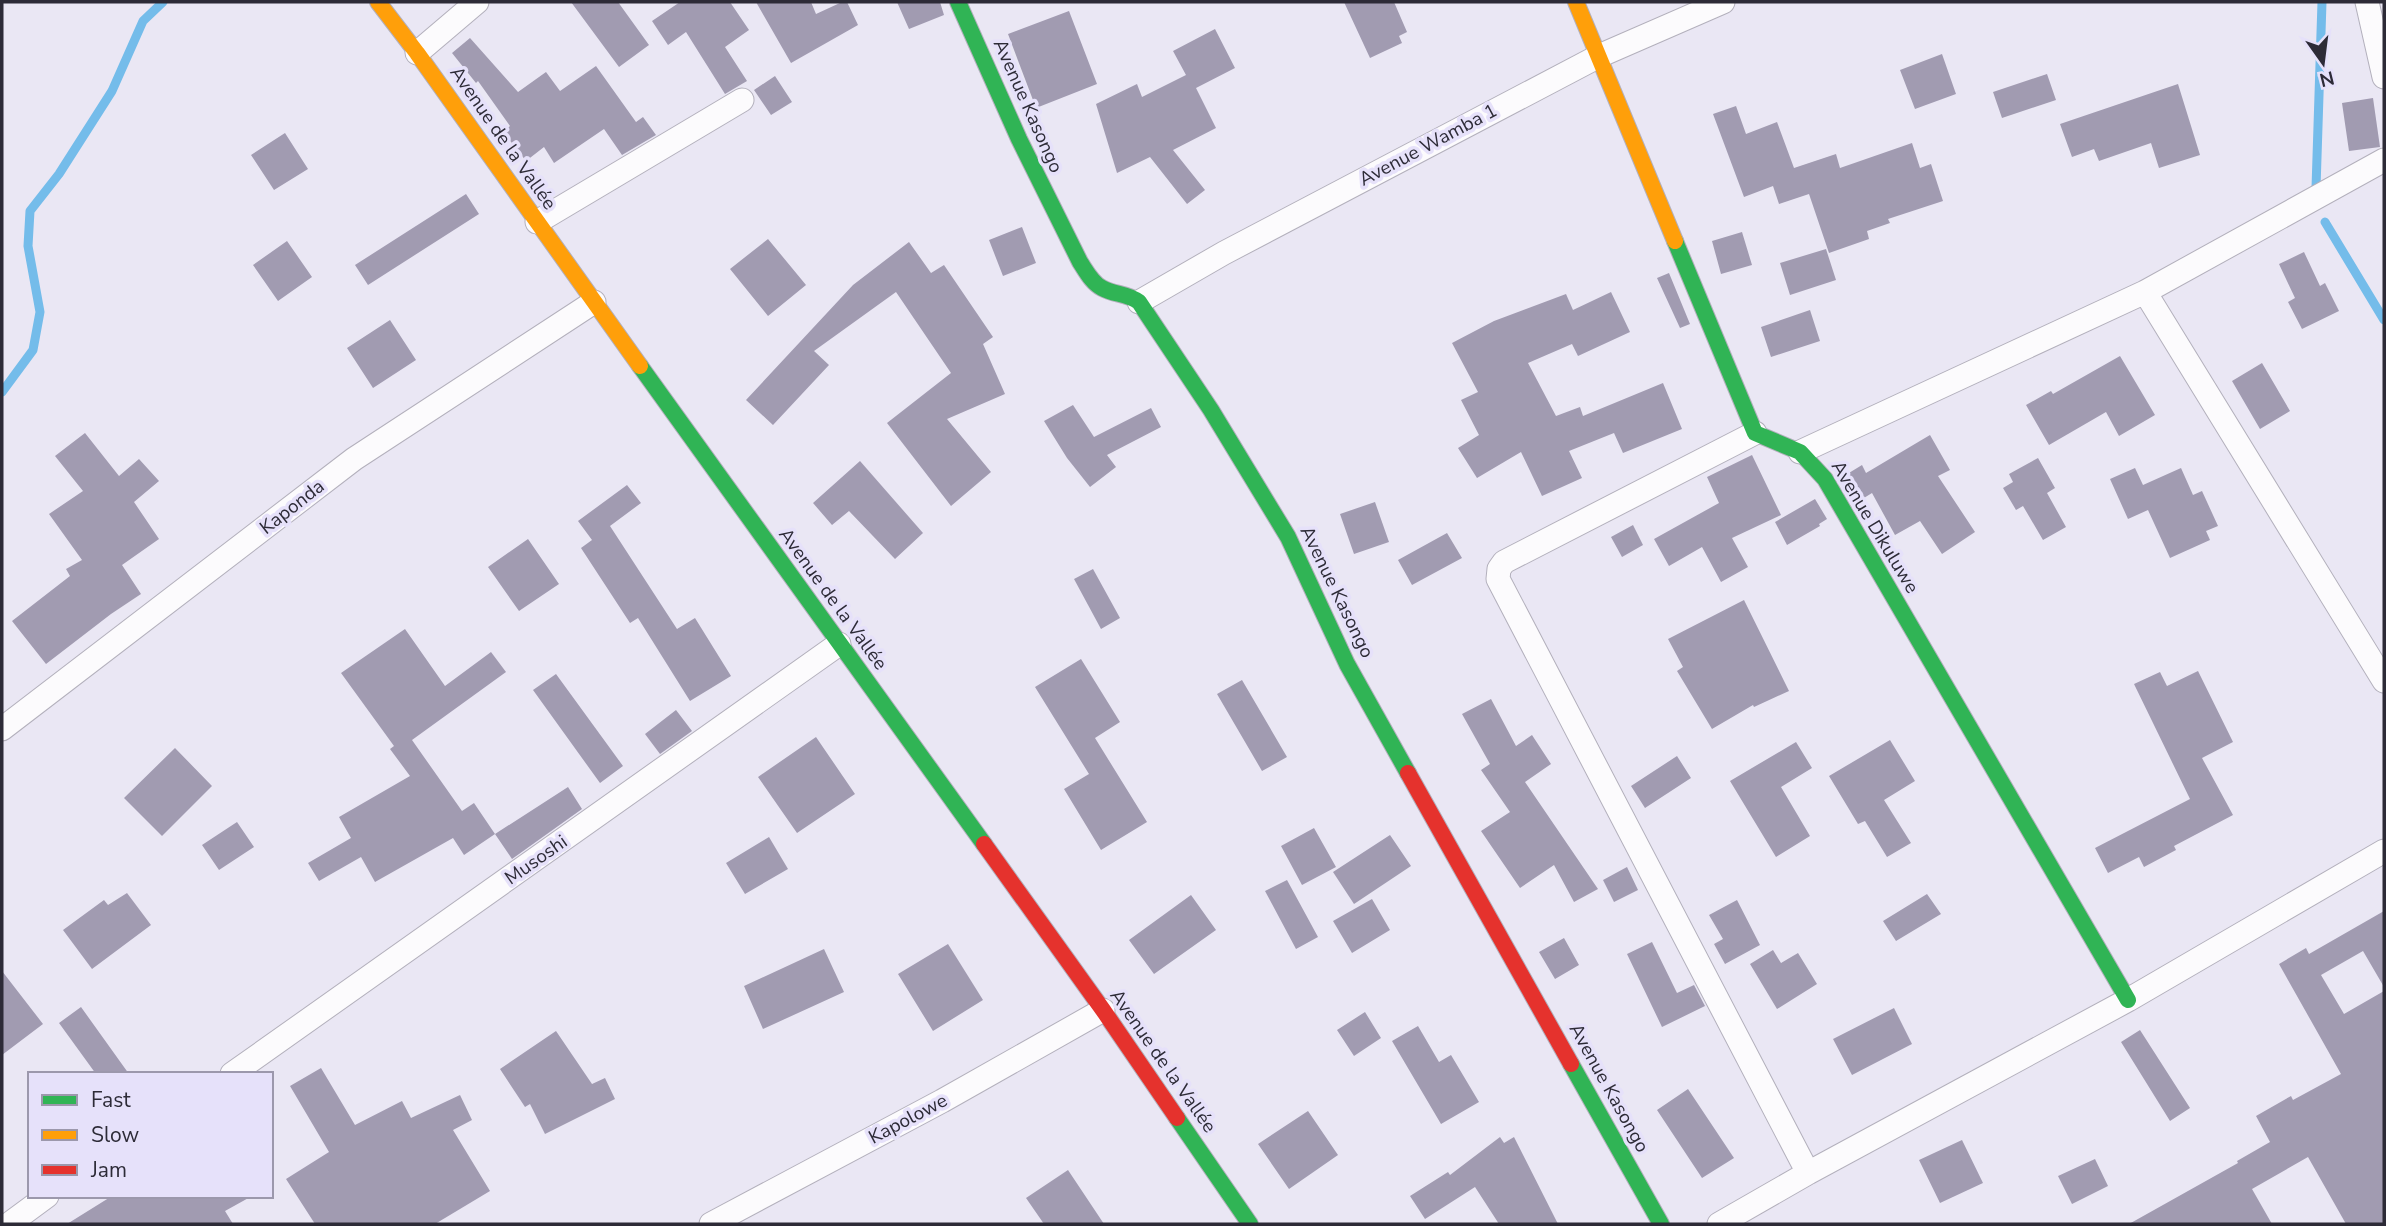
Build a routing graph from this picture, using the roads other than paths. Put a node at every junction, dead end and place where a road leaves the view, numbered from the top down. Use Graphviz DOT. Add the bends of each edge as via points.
graph roads {
  1 [pos="378,2"];
  2 [pos="477,2"];
  3 [pos="958,2"];
  4 [pos="1576,2"];
  5 [pos="1723,2"];
  6 [pos="2367,2"];
  7 [pos="417,53"];
  8 [pos="1599,55"];
  9 [pos="2384,77"];
  10 [pos="743,100"];
  11 [pos="2384,160"];
  12 [pos="537,222"];
  13 [pos="2146,292"];
  14 [pos="594,302"];
  15 [pos="1139,302"];
  16 [pos="1755,433"];
  17 [pos="1800,452"];
  18 [pos="839,644"];
  19 [pos="2376,648"];
  20 [pos="2384,681"];
  21 [pos="2,729"];
  22 [pos="2384,851"];
  23 [pos="2128,1000"];
  24 [pos="1103,1010"];
  25 [pos="235,1072"];
  26 [pos="1808,1173"];
  27 [pos="44,1198"];
  28 [pos="9,1224"];
  29 [pos="711,1224"];
  30 [pos="1250,1224"];
  31 [pos="1661,1224"];
  32 [pos="1719,1224"];
  1 -- 7 [label="street, Avenue de la Vallée"];
  2 -- 7 [label="street"];
  3 -- 15 [label="street, Avenue Kasongo" via="1073,247 1096,284 1127,293"];
  4 -- 8 [label="street"];
  5 -- 8 [label="street, Avenue Wamba 1"];
  6 -- 9 [label="street"];
  7 -- 12 [label="street, Avenue de la Vallée"];
  8 -- 15 [label="street, Avenue Wamba 1"];
  8 -- 16 [label="street"];
  10 -- 12 [label="street"];
  11 -- 13 [label="street"];
  12 -- 14 [label="street, Avenue de la Vallée"];
  13 -- 17 [label="street"];
  13 -- 19 [label="street"];
  14 -- 18 [label="street, Avenue de la Vallée"];
  14 -- 21 [label="street, Kaponda" via="354,459"];
  15 -- 31 [label="street, Avenue Kasongo" via="1288,537 1347,664"];
  16 -- 17 [label="street, Avenue Dikuluwe"];
  16 -- 26 [label="street" via="1504,562 1498,579"];
  17 -- 23 [label="street, Avenue Dikuluwe" via="1830,486"];
  18 -- 24 [label="street, Avenue de la Vallée"];
  18 -- 25 [label="street, Musoshi"];
  19 -- 20 [label="street"];
  22 -- 23 [label="street"];
  23 -- 26 [label="street"];
  24 -- 29 [label="street, Kapolowe"];
  24 -- 30 [label="street, Avenue de la Vallée"];
  26 -- 32 [label="street"];
  27 -- 28 [label="street"];
}
